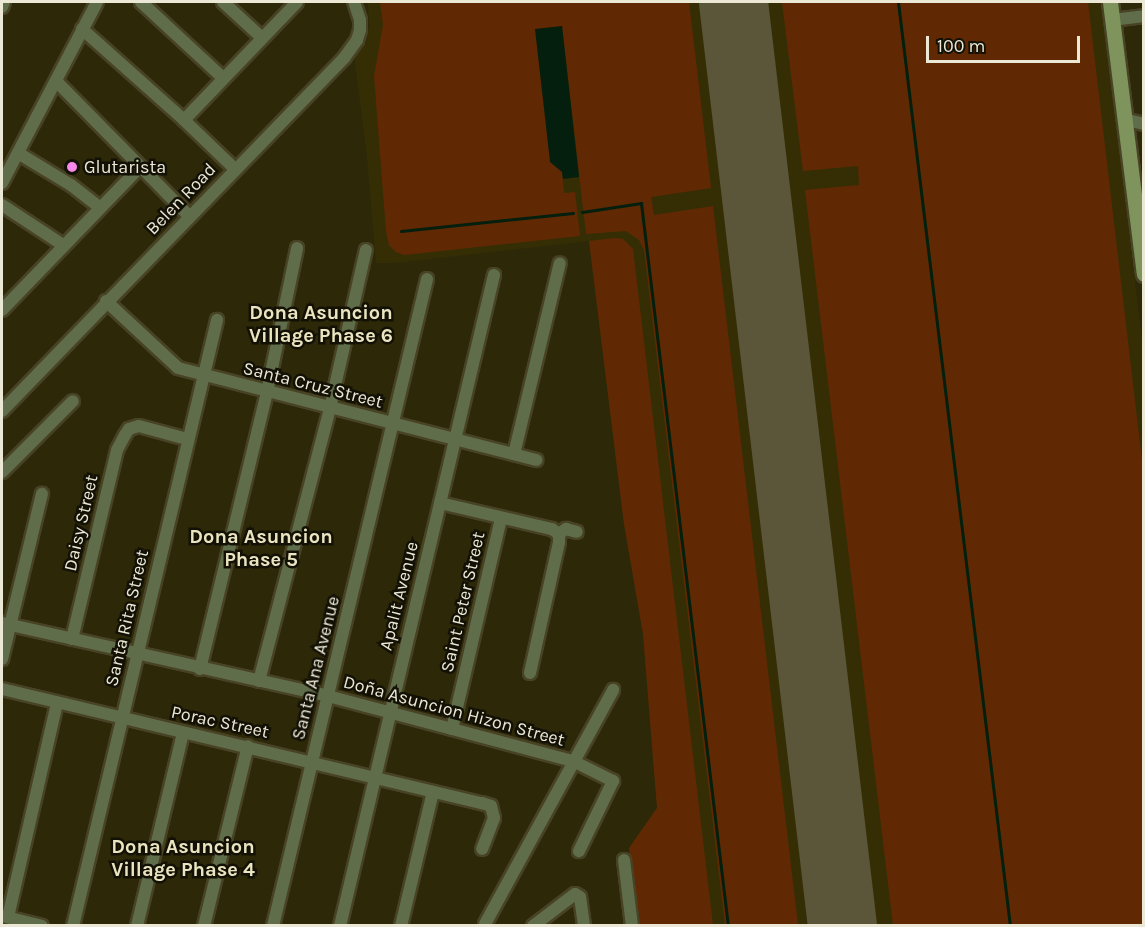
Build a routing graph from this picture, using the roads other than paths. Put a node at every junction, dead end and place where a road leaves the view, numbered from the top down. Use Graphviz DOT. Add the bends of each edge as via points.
graph roads {
  1 [pos="4,2"];
  2 [pos="97,2"];
  3 [pos="141,2"];
  4 [pos="224,2"];
  5 [pos="297,2"];
  6 [pos="354,2"];
  7 [pos="1110,2"];
  8 [pos="2,7"];
  9 [pos="1143,16"];
  10 [pos="1112,20"];
  11 [pos="82,30"];
  12 [pos="261,37"];
  13 [pos="223,78"];
  14 [pos="56,81"];
  15 [pos="1124,119"];
  16 [pos="184,120"];
  17 [pos="1143,124"];
  18 [pos="18,153"];
  19 [pos="140,167"];
  20 [pos="235,169"];
  21 [pos="2,183"];
  22 [pos="2,206"];
  23 [pos="100,208"];
  24 [pos="189,216"];
  25 [pos="63,245"];
  26 [pos="297,248"];
  27 [pos="366,250"];
  28 [pos="560,263"];
  29 [pos="1143,274"];
  30 [pos="494,275"];
  31 [pos="427,279"];
  32 [pos="106,301"];
  33 [pos="2,310"];
  34 [pos="217,320"];
  35 [pos="204,376"];
  36 [pos="267,392"];
  37 [pos="73,400"];
  38 [pos="330,408"];
  39 [pos="2,411"];
  40 [pos="394,424"];
  41 [pos="187,439"];
  42 [pos="457,440"];
  43 [pos="514,454"];
  44 [pos="536,460"];
  45 [pos="3,466"];
  46 [pos="42,494"];
  47 [pos="440,504"];
  48 [pos="501,518"];
  49 [pos="578,531"];
  50 [pos="559,534"];
  51 [pos="6,624"];
  52 [pos="72,639"];
  53 [pos="137,653"];
  54 [pos="2,659"];
  55 [pos="200,669"];
  56 [pos="530,673"];
  57 [pos="259,681"];
  58 [pos="2,689"];
  59 [pos="613,690"];
  60 [pos="328,696"];
  61 [pos="57,703"];
  62 [pos="389,711"];
  63 [pos="122,718"];
  64 [pos="452,729"];
  65 [pos="183,733"];
  66 [pos="248,746"];
  67 [pos="573,761"];
  68 [pos="312,762"];
  69 [pos="374,778"];
  70 [pos="433,792"];
  71 [pos="482,849"];
  72 [pos="579,851"];
  73 [pos="624,860"];
  74 [pos="5,917"];
  75 [pos="539,923"];
  76 [pos="485,924"];
  77 [pos="42,926"];
  78 [pos="73,926"];
  79 [pos="137,926"];
  80 [pos="204,926"];
  81 [pos="273,926"];
  82 [pos="340,926"];
  83 [pos="401,926"];
  84 [pos="584,926"];
  85 [pos="632,926"];
  1 -- 8 [label="street"];
  2 -- 11 [label="street"];
  3 -- 13 [label="street"];
  4 -- 12 [label="street"];
  5 -- 12 [label="street"];
  6 -- 20 [label="street, Belen Road" via="360,30 351,49"];
  7 -- 10 [label="main road"];
  9 -- 10 [label="street"];
  10 -- 15 [label="main road"];
  11 -- 14 [label="street"];
  11 -- 16 [label="street"];
  12 -- 13 [label="street"];
  13 -- 16 [label="street"];
  14 -- 18 [label="street"];
  14 -- 19 [label="street"];
  15 -- 17 [label="street"];
  15 -- 29 [label="main road"];
  16 -- 20 [label="street"];
  18 -- 21 [label="street"];
  18 -- 23 [label="street"];
  19 -- 23 [label="street"];
  19 -- 24 [label="street"];
  20 -- 24 [label="street, Belen Road"];
  22 -- 25 [label="street"];
  23 -- 25 [label="street"];
  24 -- 32 [label="street, Belen Road"];
  25 -- 33 [label="street"];
  26 -- 36 [label="street"];
  27 -- 38 [label="street"];
  28 -- 43 [label="street"];
  30 -- 42 [label="street, Apalit Avenue"];
  31 -- 40 [label="street, Santa Ana Avenue"];
  32 -- 35 [label="street, Santa Cruz Street" via="172,364"];
  32 -- 39 [label="street, Belen Road"];
  34 -- 35 [label="street, Santa Rita Street"];
  35 -- 36 [label="street, Santa Cruz Street"];
  35 -- 41 [label="street, Santa Rita Street"];
  36 -- 38 [label="street, Santa Cruz Street"];
  36 -- 55 [label="street"];
  37 -- 45 [label="street"];
  38 -- 40 [label="street, Santa Cruz Street"];
  38 -- 57 [label="street"];
  40 -- 42 [label="street, Santa Cruz Street"];
  40 -- 60 [label="street, Santa Ana Avenue"];
  41 -- 52 [label="street, Daisy Street" via="139,426 129,429 117,450"];
  41 -- 53 [label="street, Santa Rita Street"];
  42 -- 43 [label="street, Santa Cruz Street"];
  42 -- 47 [label="street, Apalit Avenue"];
  43 -- 44 [label="street, Santa Cruz Street"];
  46 -- 51 [label="street"];
  47 -- 48 [label="street"];
  47 -- 62 [label="street, Apalit Avenue"];
  48 -- 50 [label="street"];
  48 -- 64 [label="street, Saint Peter Street"];
  49 -- 50 [label="street" via="566,529"];
  50 -- 56 [label="street"];
  51 -- 52 [label="street, Doña Asuncion Hizon Street"];
  51 -- 54 [label="street"];
  52 -- 53 [label="street, Doña Asuncion Hizon Street"];
  53 -- 55 [label="street, Doña Asuncion Hizon Street"];
  53 -- 63 [label="street, Santa Rita Street"];
  55 -- 57 [label="street, Doña Asuncion Hizon Street"];
  57 -- 60 [label="street, Doña Asuncion Hizon Street"];
  58 -- 61 [label="street, Porac Street"];
  59 -- 67 [label="street"];
  60 -- 62 [label="street, Doña Asuncion Hizon Street"];
  60 -- 68 [label="street, Santa Ana Avenue"];
  61 -- 63 [label="street, Porac Street"];
  61 -- 74 [label="street"];
  62 -- 64 [label="street, Doña Asuncion Hizon Street"];
  62 -- 69 [label="street, Apalit Avenue"];
  63 -- 65 [label="street, Porac Street"];
  63 -- 78 [label="street, Santa Rita Street"];
  64 -- 67 [label="street, Doña Asuncion Hizon Street"];
  65 -- 66 [label="street, Porac Street"];
  65 -- 79 [label="street"];
  66 -- 68 [label="street, Porac Street"];
  66 -- 80 [label="street"];
  67 -- 72 [label="street, Doña Asuncion Hizon Street" via="613,781"];
  67 -- 76 [label="street"];
  68 -- 69 [label="street, Porac Street"];
  68 -- 81 [label="street, Santa Ana Avenue"];
  69 -- 70 [label="street, Porac Street"];
  69 -- 82 [label="street, Apalit Avenue"];
  70 -- 71 [label="street, Porac Street" via="491,806 494,818"];
  70 -- 83 [label="street"];
  73 -- 85 [label="street"];
  74 -- 77 [label="street"];
  75 -- 84 [label="street" via="577,895"];
}
